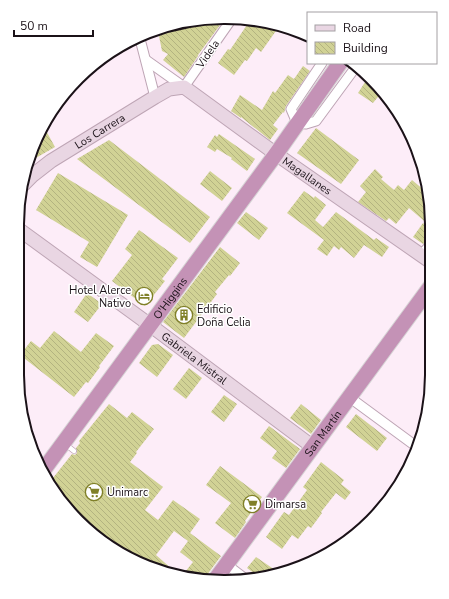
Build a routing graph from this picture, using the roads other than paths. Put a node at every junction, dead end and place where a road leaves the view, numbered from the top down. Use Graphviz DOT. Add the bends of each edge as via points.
graph roads {
  1 [pos="228,24"];
  2 [pos="141,42"];
  3 [pos="146,60"];
  4 [pos="321,64"];
  5 [pos="339,64"];
  6 [pos="353,71"];
  7 [pos="184,87"];
  8 [pos="155,97"];
  9 [pos="297,123"];
  10 [pos="276,154"];
  11 [pos="30,178"];
  12 [pos="24,233"];
  13 [pos="425,257"];
  14 [pos="425,294"];
  15 [pos="150,325"];
  16 [pos="349,397"];
  17 [pos="412,444"];
  18 [pos="313,447"];
  19 [pos="47,467"];
  20 [pos="226,564"];
  21 [pos="218,575"];
  22 [pos="240,575"];
  1 -- 7 [label="street, Videla"];
  2 -- 3 [label="street"];
  3 -- 7 [label="street"];
  3 -- 8 [label="street"];
  4 -- 9 [label="street" via="291,109"];
  5 -- 9 [label="highway, O'Higgins"];
  6 -- 9 [label="street" via="316,120 306,124"];
  7 -- 8 [label="main road, Los Carrera" via="169,89"];
  7 -- 10 [label="main road, Magallanes"];
  8 -- 11 [label="main road, Los Carrera" via="51,161"];
  9 -- 10 [label="highway, O'Higgins"];
  10 -- 13 [label="main road, Magallanes"];
  10 -- 15 [label="highway, O'Higgins"];
  12 -- 15 [label="main road, Gabriela Mistral"];
  14 -- 16 [label="highway, San Martín"];
  15 -- 18 [label="main road, Gabriela Mistral"];
  15 -- 19 [label="highway, O'Higgins" via="68,447"];
  16 -- 17 [label="street"];
  16 -- 18 [label="highway, San Martín"];
  18 -- 20 [label="highway, San Martín"];
  20 -- 21 [label="highway, San Martín"];
  20 -- 22 [label="street"];
}
